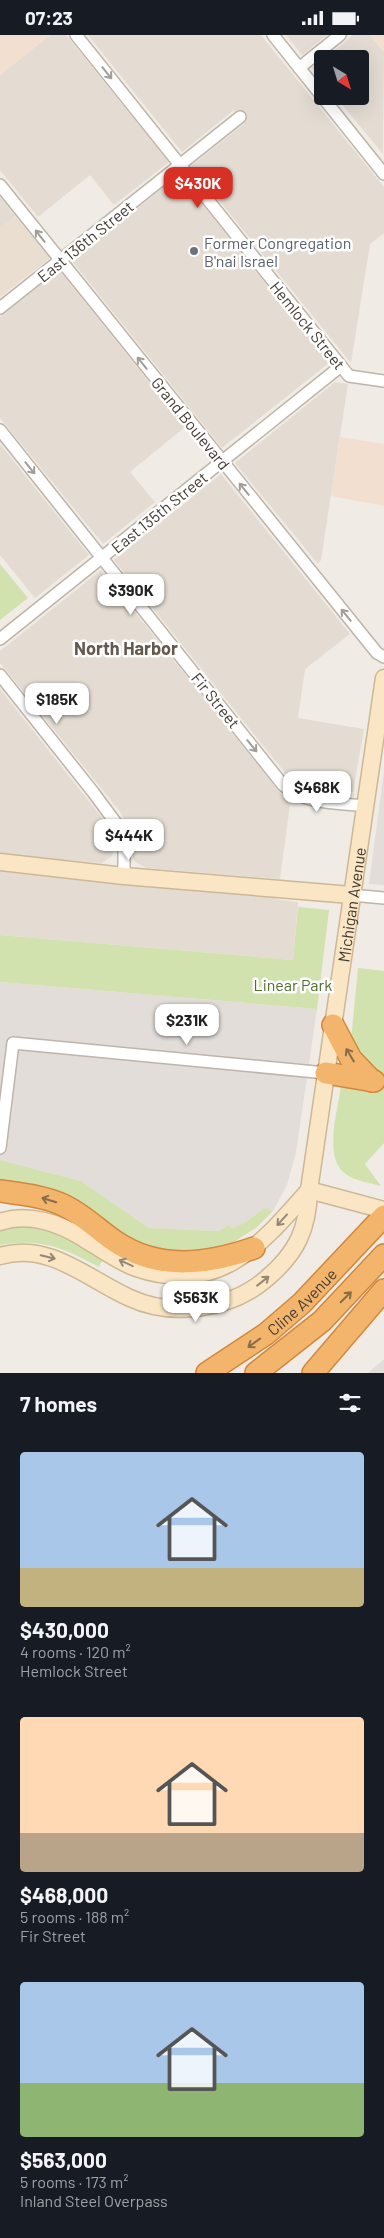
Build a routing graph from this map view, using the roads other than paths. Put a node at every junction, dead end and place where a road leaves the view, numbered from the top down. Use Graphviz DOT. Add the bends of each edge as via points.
graph roads {
  1 [pos="76,35"];
  2 [pos="273,35"];
  3 [pos="340,35"];
  4 [pos="299,68"];
  5 [pos="240,117"];
  6 [pos="180,165"];
  7 [pos="384,174"];
  8 [pos="0,185"];
  9 [pos="60,261"];
  10 [pos="0,309"];
  11 [pos="341,366"];
  12 [pos="384,381"];
  13 [pos="0,430"];
  14 [pos="222,461"];
  15 [pos="102,558"];
  16 [pos="0,639"];
  17 [pos="384,657"];
  18 [pos="0,675"];
  19 [pos="384,677"];
  20 [pos="367,806"];
  21 [pos="0,862"];
  22 [pos="124,876"];
  23 [pos="351,895"];
  24 [pos="384,898"];
  25 [pos="333,1025"];
  26 [pos="326,1073"];
  27 [pos="378,1082"];
  28 [pos="0,1148"];
  29 [pos="309,1190"];
  30 [pos="0,1191"];
  31 [pos="384,1210"];
  32 [pos="384,1216"];
  33 [pos="0,1222"];
  34 [pos="254,1249"];
  35 [pos="0,1256"];
  36 [pos="382,1257"];
  37 [pos="384,1290"];
  38 [pos="322,1321"];
  39 [pos="207,1373"];
  40 [pos="256,1373"];
  41 [pos="280,1373"];
  42 [pos="313,1373"];
  1 -- 6 [label="street, Hemlock Street, one-way"];
  2 -- 4 [label="street"];
  3 -- 4 [label="street"];
  4 -- 7 [label="street"];
  5 -- 6 [label="street, East 136th Street"];
  6 -- 9 [label="street, East 136th Street"];
  6 -- 11 [label="street, Hemlock Street"];
  9 -- 8 [label="street, Grand Boulevard, one-way"];
  9 -- 10 [label="street, East 136th Street"];
  14 -- 9 [label="street, Grand Boulevard, one-way"];
  11 -- 12 [label="street, Hemlock Street" via="349,376"];
  11 -- 14 [label="street, East 135th Street"];
  13 -- 15 [label="street, Fir Street, one-way"];
  14 -- 15 [label="street, East 135th Street"];
  17 -- 14 [label="street, Grand Boulevard, one-way" via="377,653"];
  15 -- 16 [label="street, East 135th Street"];
  15 -- 20 [label="street, Fir Street, one-way" via="288,789 310,799"];
  18 -- 22 [label="street" via="124,834"];
  19 -- 20 [label="main road, Michigan Avenue"];
  20 -- 23 [label="main road, Michigan Avenue"];
  21 -- 22 [label="main road"];
  22 -- 23 [label="main road"];
  23 -- 24 [label="street"];
  23 -- 25 [label="main road, Michigan Avenue"];
  25 -- 26 [label="main road, Michigan Avenue"];
  27 -- 25 [label="highway, one-way" via="351,1059"];
  26 -- 27 [label="highway"];
  26 -- 28 [label="street" via="13,1043"];
  26 -- 29 [label="main road, Michigan Avenue"];
  29 -- 31 [label="main road"];
  29 -- 34 [label="main road, one-way"];
  35 -- 29 [label="main road, Michigan Avenue, one-way" via="21,1252 55,1259 89,1274 131,1299 150,1305 182,1309 215,1304 250,1291 285,1261 301,1237 308,1213"];
  34 -- 30 [label="highway, one-way" via="192,1263 156,1259 116,1243 63,1204"];
  32 -- 39 [label="highway, Cline Avenue, one-way" via="316,1290 285,1318"];
  34 -- 33 [label="main road, one-way" via="208,1273 166,1275 117,1259 56,1224 18,1218"];
  38 -- 36 [label="highway, Cline Avenue, one-way"];
  37 -- 42 [label="highway"];
  38 -- 40 [label="highway, Cline Avenue"];
  38 -- 41 [label="highway" via="297,1359"];
}
